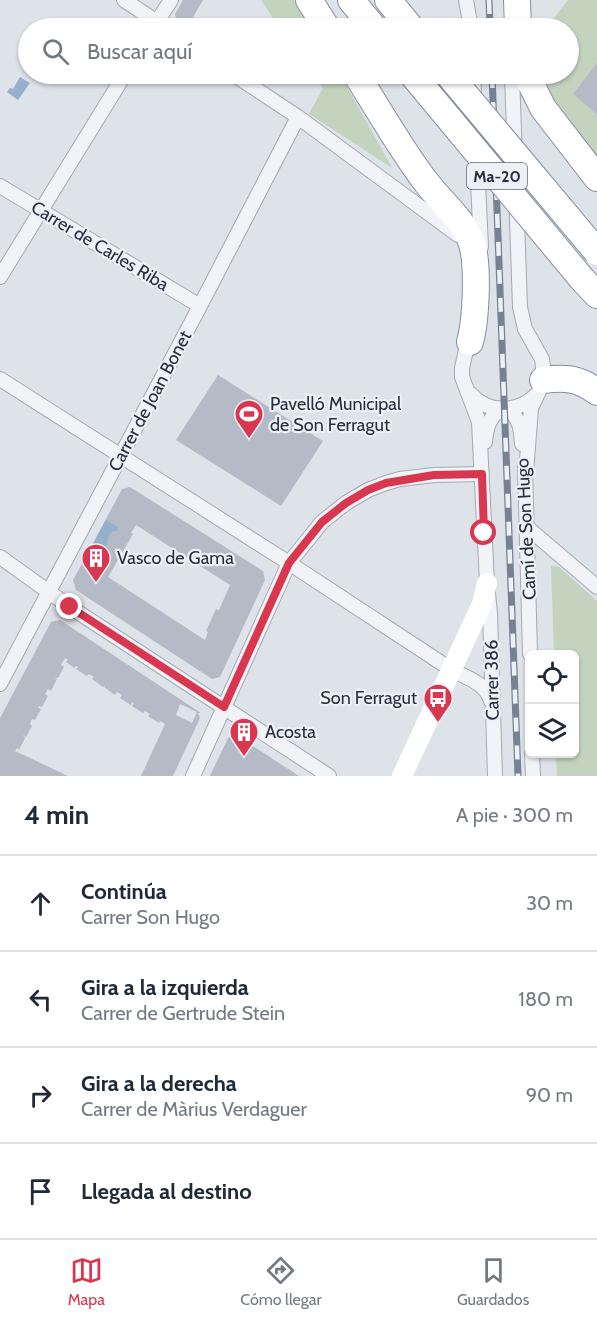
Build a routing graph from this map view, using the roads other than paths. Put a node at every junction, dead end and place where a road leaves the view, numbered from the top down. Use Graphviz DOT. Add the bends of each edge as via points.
graph roads {
  1 [pos="124,0"];
  2 [pos="171,0"];
  3 [pos="309,0"];
  4 [pos="351,0"];
  5 [pos="465,0"];
  6 [pos="512,0"];
  7 [pos="517,0"];
  8 [pos="148,18"];
  9 [pos="163,18"];
  10 [pos="321,18"];
  11 [pos="366,18"];
  12 [pos="469,18"];
  13 [pos="511,18"];
  14 [pos="518,18"];
  15 [pos="119,84"];
  16 [pos="248,84"];
  17 [pos="362,84"];
  18 [pos="420,84"];
  19 [pos="456,84"];
  20 [pos="473,84"];
  21 [pos="512,84"];
  22 [pos="531,84"];
  23 [pos="297,117"];
  24 [pos="597,178"];
  25 [pos="0,186"];
  26 [pos="41,210"];
  27 [pos="458,235"];
  28 [pos="597,252"];
  29 [pos="0,277"];
  30 [pos="590,287"];
  31 [pos="200,306"];
  32 [pos="470,342"];
  33 [pos="0,380"];
  34 [pos="466,387"];
  35 [pos="540,387"];
  36 [pos="597,392"];
  37 [pos="504,409"];
  38 [pos="120,456"];
  39 [pos="526,473"];
  40 [pos="482,474"];
  41 [pos="528,528"];
  42 [pos="0,557"];
  43 [pos="289,563"];
  44 [pos="487,583"];
  45 [pos="597,587"];
  46 [pos="48,591"];
  47 [pos="530,650"];
  48 [pos="452,670"];
  49 [pos="0,684"];
  50 [pos="224,707"];
  51 [pos="493,708"];
  52 [pos="532,758"];
  53 [pos="193,776"];
  54 [pos="329,776"];
  55 [pos="402,776"];
  56 [pos="495,776"];
  57 [pos="532,776"];
  1 -- 8 [label="street"];
  2 -- 9 [label="street"];
  3 -- 10 [label="highway"];
  4 -- 11 [label="highway"];
  5 -- 12 [label="street"];
  6 -- 13 [label="street"];
  7 -- 14 [label="highway"];
  15 -- 26 [label="street"];
  16 -- 23 [label="street"];
  17 -- 32 [label="highway" via="419,172 471,242 475,314"];
  18 -- 30 [label="highway, Ma-20, bridge"];
  19 -- 28 [label="highway, Ma-20, bridge"];
  20 -- 32 [label="street" via="482,303"];
  21 -- 35 [label="street" via="520,308 525,329 542,359"];
  22 -- 24 [label="highway" via="543,108"];
  23 -- 27 [label="street"];
  23 -- 31 [label="street, Carrer de Joan Bonet"];
  25 -- 26 [label="street, Carrer de Carles Riba"];
  26 -- 29 [label="street"];
  26 -- 31 [label="street, Carrer de Carles Riba"];
  31 -- 38 [label="street, Carrer de Joan Bonet"];
  32 -- 34 [label="street" via="462,368"];
  33 -- 38 [label="street"];
  34 -- 37 [label="street" via="476,401"];
  34 -- 40 [label="street" via="479,422"];
  35 -- 36 [label="highway" via="573,378"];
  35 -- 37 [label="street" via="523,405"];
  35 -- 39 [label="street" via="531,408"];
  37 -- 39 [label="street, Camí de Son Hugo" via="516,416 519,424"];
  37 -- 40 [label="street" via="494,414 487,429"];
  38 -- 43 [label="street"];
  38 -- 46 [label="street, Carrer de Joan Bonet"];
  39 -- 41 [label="street, Camí de Son Hugo"];
  40 -- 43 [label="street" via="416,476 368,490 322,522"];
  40 -- 44 [label="street, Carrer 386"];
  41 -- 45 [label="street"];
  41 -- 47 [label="street, Camí de Son Hugo"];
  42 -- 46 [label="street"];
  43 -- 48 [label="street"];
  43 -- 50 [label="street"];
  44 -- 48 [label="street" via="482,604"];
  44 -- 51 [label="street, Carrer 386"];
  46 -- 49 [label="street, Carrer de Joan Bonet"];
  46 -- 50 [label="street"];
  48 -- 51 [label="street" via="483,687"];
  48 -- 55 [label="street"];
  50 -- 53 [label="street"];
  50 -- 54 [label="street"];
  51 -- 56 [label="street, Carrer 386"];
  52 -- 57 [label="street"];
}
